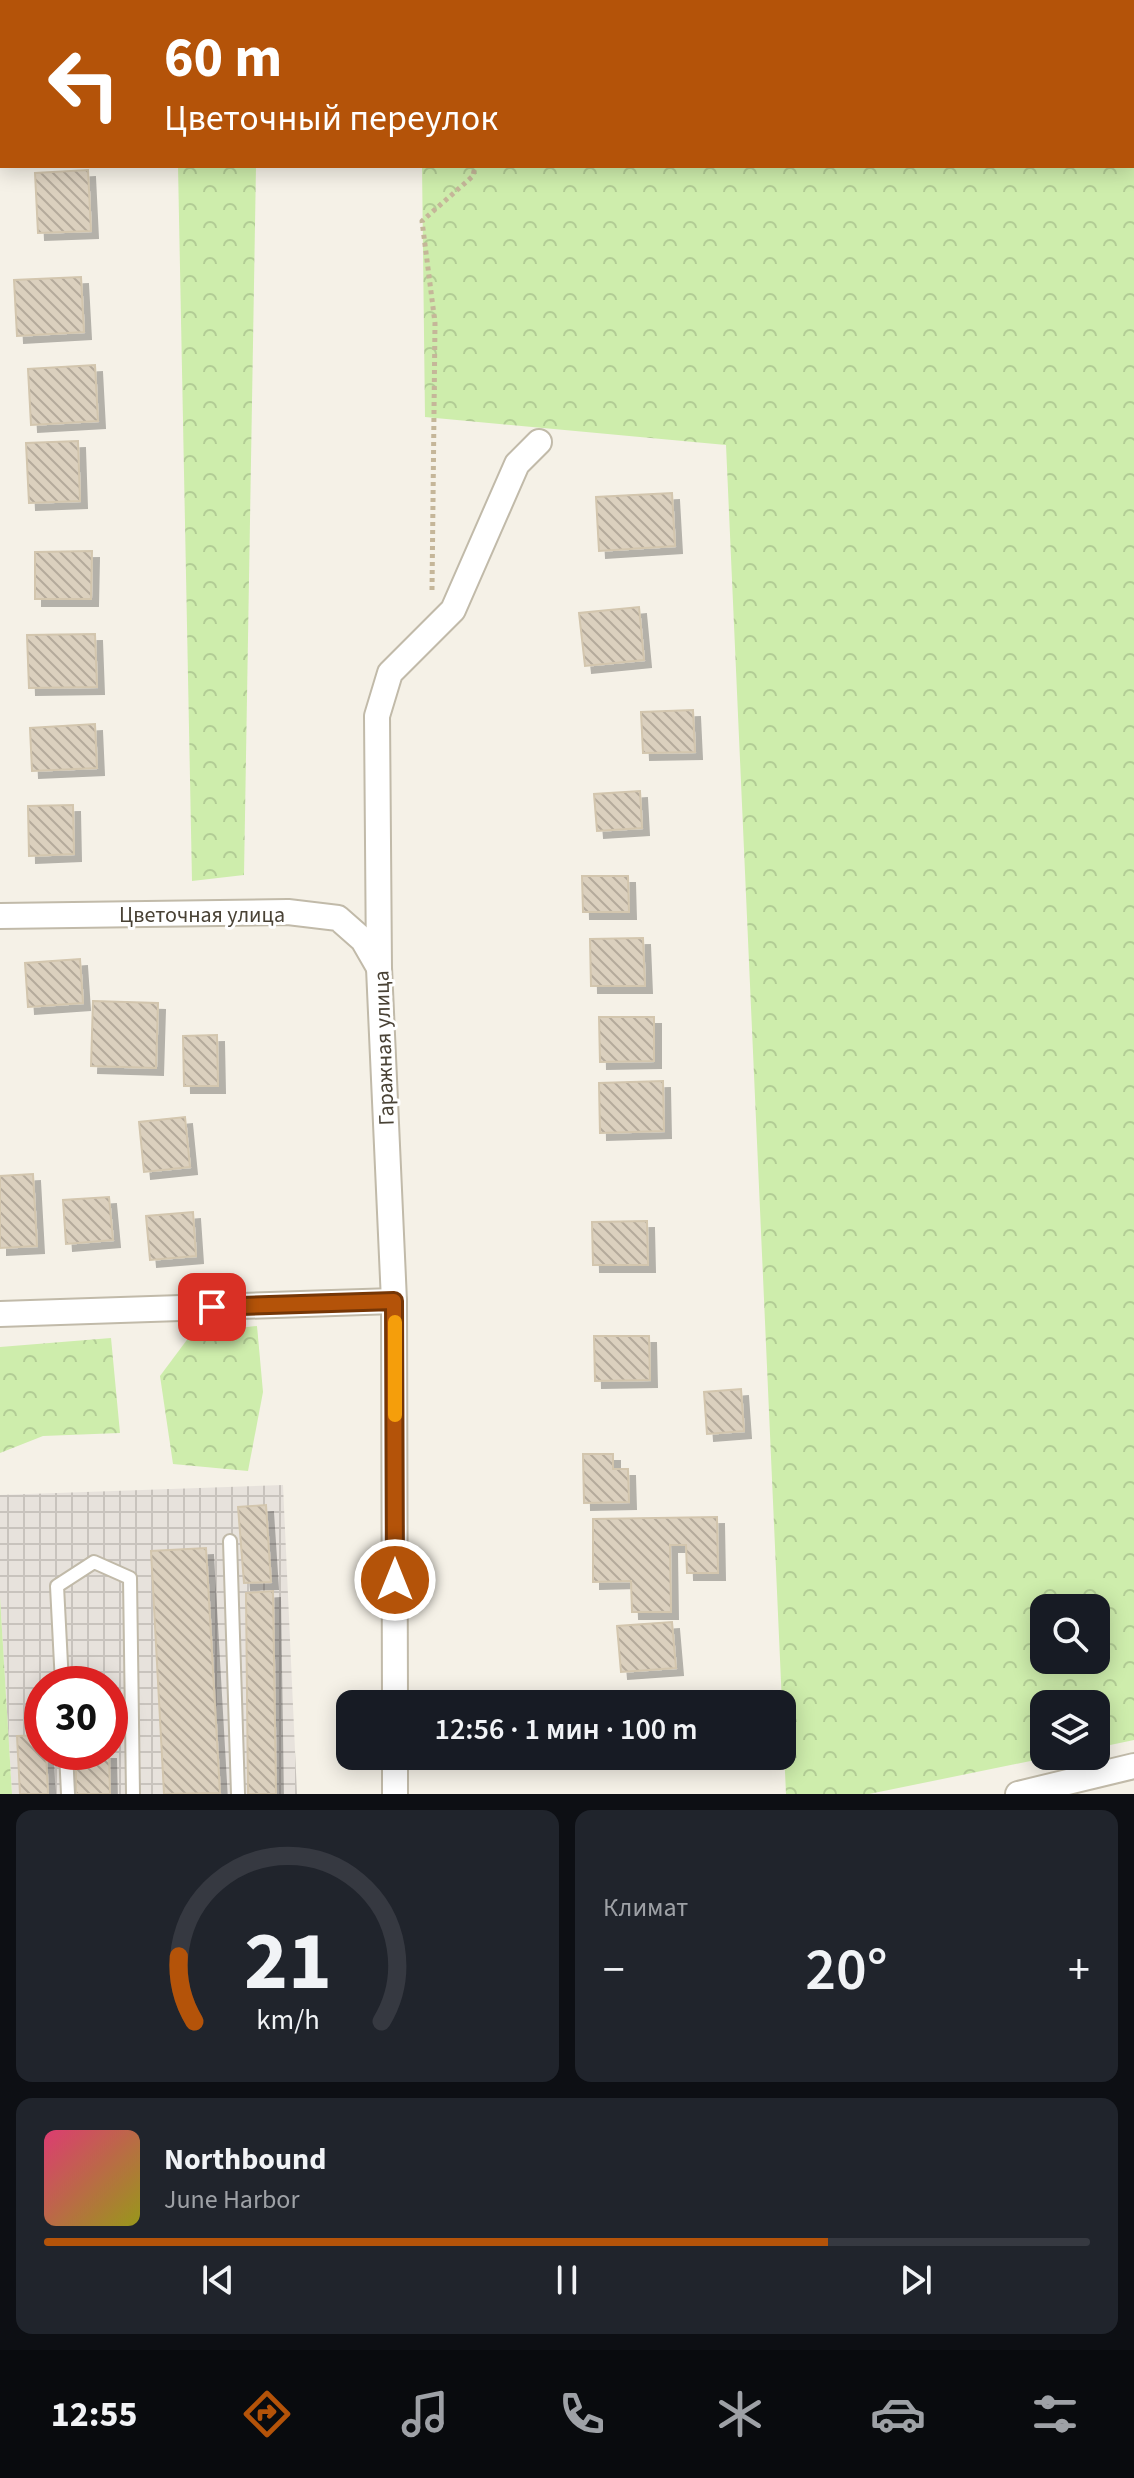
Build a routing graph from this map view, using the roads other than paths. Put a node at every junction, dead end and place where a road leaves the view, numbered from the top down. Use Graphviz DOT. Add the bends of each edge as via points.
graph roads {
  1 [pos="539,442"];
  2 [pos="0,916"];
  3 [pos="379,968"];
  4 [pos="394,1301"];
  5 [pos="0,1314"];
  6 [pos="230,1541"];
  7 [pos="61,1666"];
  8 [pos="395,1690"];
  9 [pos="1134,1766"];
  10 [pos="67,1770"];
  11 [pos="395,1770"];
  12 [pos="68,1794"];
  13 [pos="133,1794"];
  14 [pos="238,1794"];
  15 [pos="395,1794"];
  16 [pos="1018,1794"];
  1 -- 3 [label="street, Гаражная улица" via="517,464 453,610 390,673 377,716"];
  2 -- 3 [label="street, Цветочная улица" via="288,912 338,918 363,940"];
  3 -- 4 [label="street, Гаражная улица"];
  4 -- 5 [label="street"];
  4 -- 8 [label="street, Гаражная улица"];
  6 -- 14 [label="lane"];
  7 -- 13 [label="lane" via="57,1586 94,1562 130,1578"];
  9 -- 16 [label="street"];
  10 -- 12 [label="lane"];
  11 -- 15 [label="street"];
}
